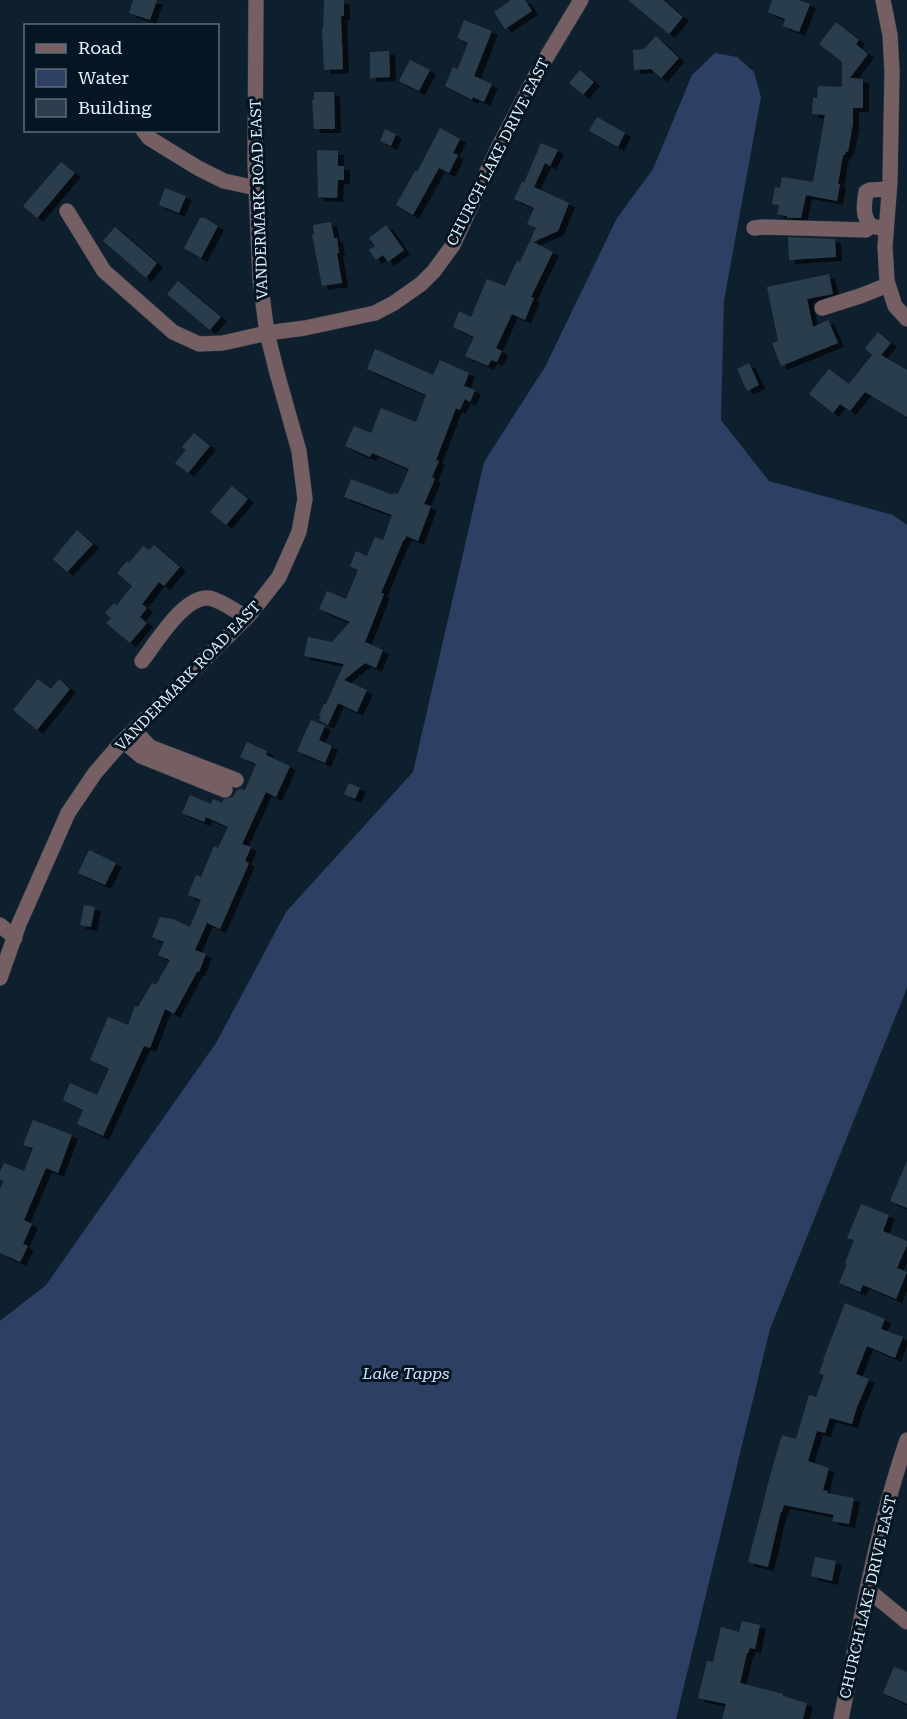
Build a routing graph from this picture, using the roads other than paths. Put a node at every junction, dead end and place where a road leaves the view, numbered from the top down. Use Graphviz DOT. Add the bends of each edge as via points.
graph roads {
  1 [pos="256,0"];
  2 [pos="581,0"];
  3 [pos="883,0"];
  4 [pos="144,132"];
  5 [pos="256,188"];
  6 [pos="889,189"];
  7 [pos="67,212"];
  8 [pos="871,226"];
  9 [pos="754,228"];
  10 [pos="886,229"];
  11 [pos="888,285"];
  12 [pos="822,308"];
  13 [pos="907,319"];
  14 [pos="267,333"];
  15 [pos="247,617"];
  16 [pos="142,661"];
  17 [pos="128,735"];
  18 [pos="231,785"];
  19 [pos="0,925"];
  20 [pos="15,938"];
  21 [pos="0,978"];
  22 [pos="907,1440"];
  23 [pos="868,1590"];
  24 [pos="907,1622"];
  25 [pos="841,1719"];
  1 -- 5 [label="street, VANDERMARK ROAD EAST"];
  2 -- 14 [label="street, CHURCH LAKE DRIVE EAST" via="537,73 453,245 434,271 410,292 375,313"];
  3 -- 6 [label="street" via="892,72"];
  4 -- 5 [label="street" via="198,168 224,181"];
  5 -- 14 [label="street, VANDERMARK ROAD EAST"];
  6 -- 8 [label="street" via="866,192 864,213"];
  6 -- 10 [label="street"];
  7 -- 14 [label="street, CHURCH LAKE DRIVE EAST" via="104,271 173,332 199,344 224,343"];
  8 -- 9 [label="street" via="866,230"];
  8 -- 10 [label="street"];
  10 -- 11 [label="street"];
  11 -- 12 [label="street"];
  11 -- 13 [label="street" via="895,306"];
  14 -- 15 [label="street, VANDERMARK ROAD EAST" via="299,451 305,500 299,532 279,577"];
  15 -- 16 [label="street" via="212,599 201,598 181,610"];
  15 -- 17 [label="street, VANDERMARK ROAD EAST"];
  17 -- 18 [label="street" via="141,756"];
  17 -- 20 [label="street, VANDERMARK ROAD EAST" via="68,813"];
  19 -- 20 [label="street"];
  20 -- 21 [label="street, VANDERMARK ROAD EAST"];
  22 -- 23 [label="street, CHURCH LAKE DRIVE EAST"];
  23 -- 24 [label="street"];
  23 -- 25 [label="street, CHURCH LAKE DRIVE EAST"];
}
